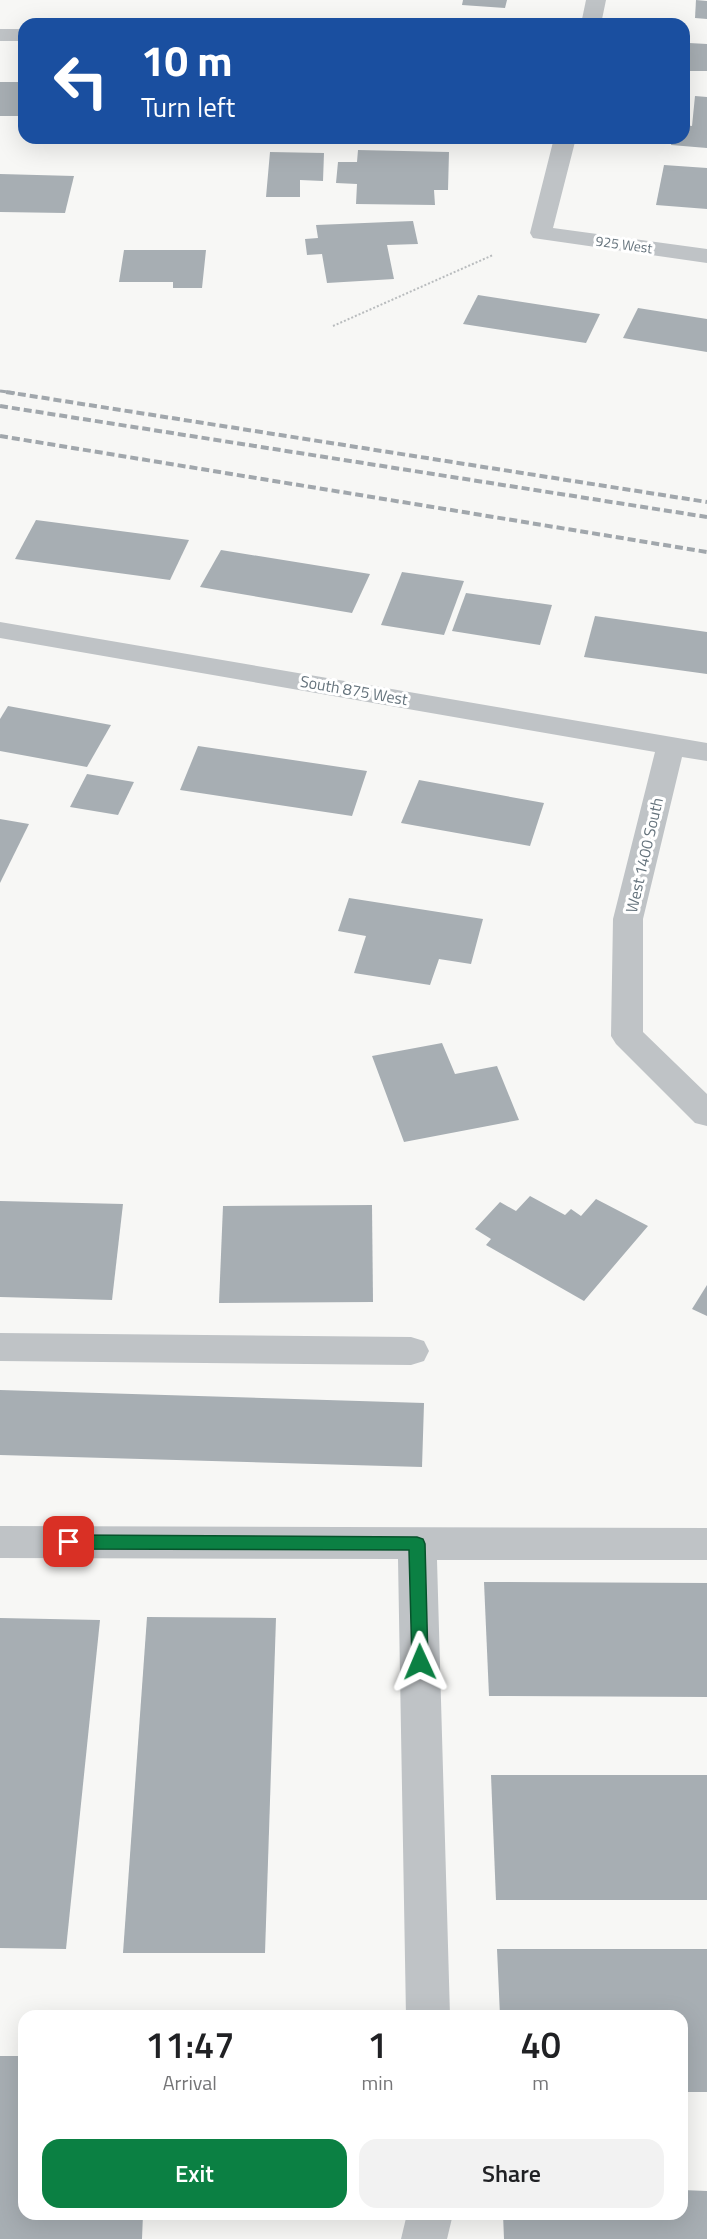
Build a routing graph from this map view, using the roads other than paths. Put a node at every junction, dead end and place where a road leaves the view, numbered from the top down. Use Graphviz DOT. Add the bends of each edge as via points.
graph roads {
  1 [pos="596,0"];
  2 [pos="592,18"];
  3 [pos="0,35"];
  4 [pos="18,35"];
  5 [pos="563,144"];
  6 [pos="707,256"];
  7 [pos="0,630"];
  8 [pos="671,745"];
  9 [pos="707,752"];
  10 [pos="707,1114"];
  11 [pos="0,1347"];
  12 [pos="411,1351"];
  13 [pos="0,1542"];
  14 [pos="417,1544"];
  15 [pos="707,1544"];
  16 [pos="428,2010"];
  17 [pos="429,2220"];
  18 [pos="424,2239"];
  1 -- 2 [label="street"];
  3 -- 4 [label="street"];
  5 -- 6 [label="street, 925 West" via="541,232"];
  7 -- 8 [label="street, South 875 West"];
  8 -- 9 [label="street, South 875 West"];
  8 -- 10 [label="street, West 1400 South" via="628,920 627,1036"];
  11 -- 12 [label="street"];
  13 -- 14 [label="street"];
  14 -- 15 [label="street"];
  14 -- 16 [label="street"];
  17 -- 18 [label="street"];
}
